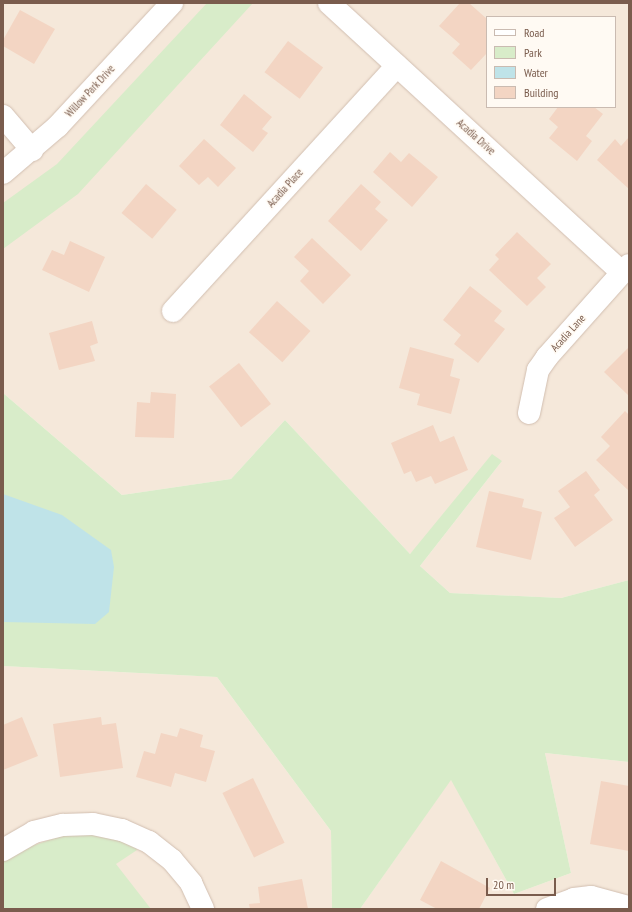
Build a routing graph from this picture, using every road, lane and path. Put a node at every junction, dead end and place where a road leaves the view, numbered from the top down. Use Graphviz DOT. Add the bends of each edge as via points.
graph roads {
  1 [pos="172,3"];
  2 [pos="329,3"];
  3 [pos="397,66"];
  4 [pos="3,116"];
  5 [pos="32,150"];
  6 [pos="3,173"];
  7 [pos="626,268"];
  8 [pos="174,311"];
  9 [pos="530,413"];
  10 [pos="3,850"];
  11 [pos="554,907"];
  12 [pos="629,907"];
  13 [pos="203,909"];
  1 -- 5 [label="street, Willow Park Drive"];
  2 -- 3 [label="street, Acadia Drive"];
  3 -- 7 [label="street, Acadia Drive"];
  3 -- 8 [label="street, Acadia Place"];
  4 -- 5 [label="street"];
  5 -- 6 [label="street, Willow Park Drive"];
  7 -- 9 [label="street, Acadia Lane" via="538,370"];
  10 -- 13 [label="street" via="34,832 63,825 92,824 122,830 149,842 172,860 191,883"];
  11 -- 12 [label="street" via="591,897"];
}
